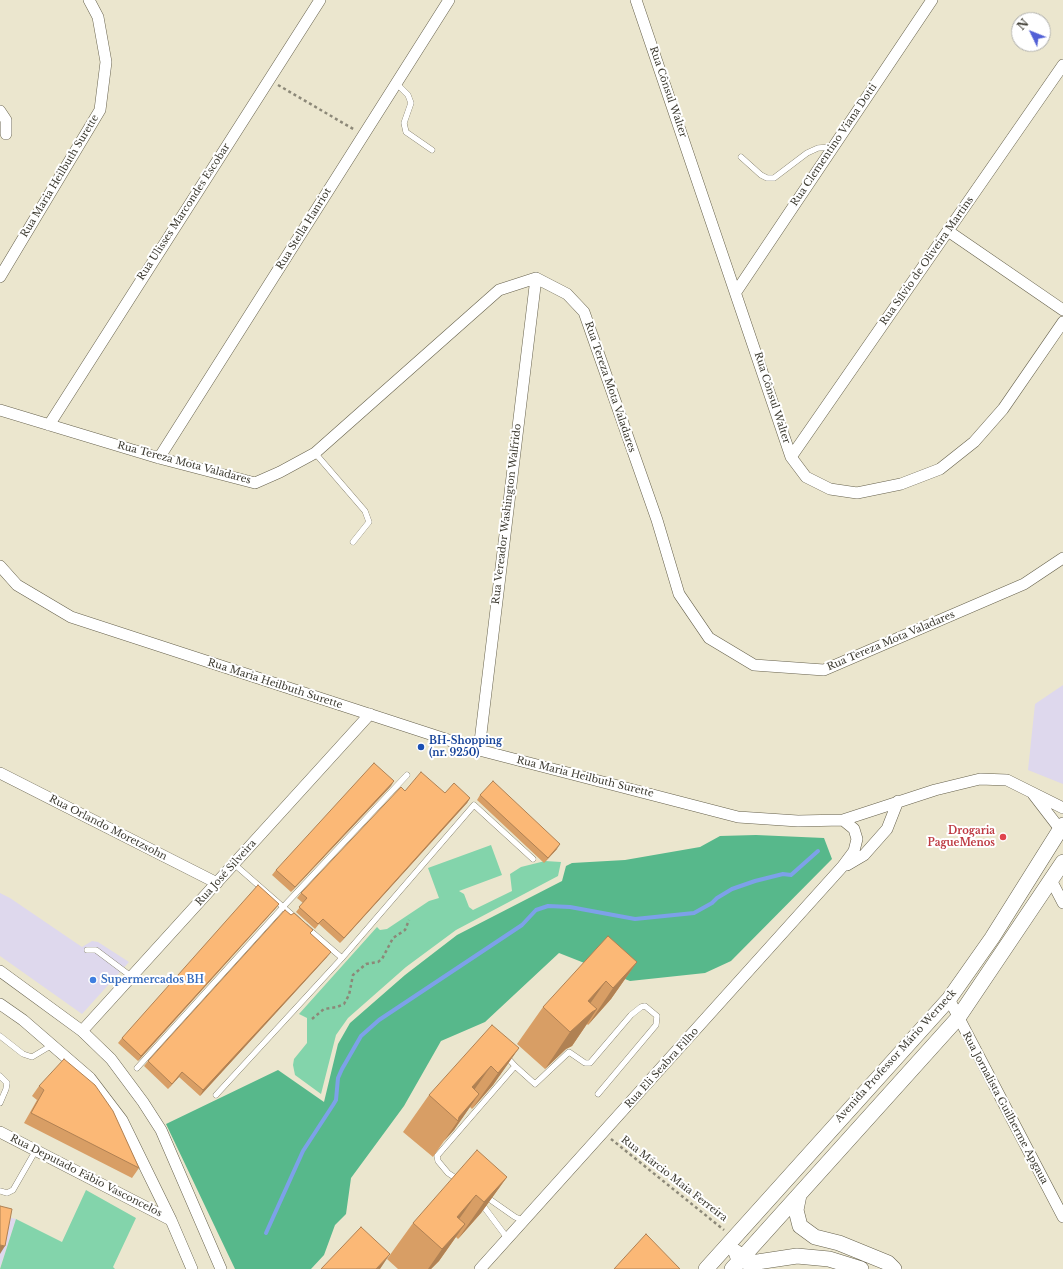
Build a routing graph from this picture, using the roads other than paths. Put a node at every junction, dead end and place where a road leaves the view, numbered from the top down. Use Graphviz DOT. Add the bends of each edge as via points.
graph roads {
  1 [pos="89,0"];
  2 [pos="449,0"];
  3 [pos="636,0"];
  4 [pos="932,0"];
  5 [pos="314,3"];
  6 [pos="1063,66"];
  7 [pos="396,83"];
  8 [pos="0,111"];
  9 [pos="2,136"];
  10 [pos="832,147"];
  11 [pos="432,150"];
  12 [pos="741,157"];
  13 [pos="948,231"];
  14 [pos="0,277"];
  15 [pos="536,278"];
  16 [pos="736,292"];
  17 [pos="1063,310"];
  18 [pos="1063,322"];
  19 [pos="0,410"];
  20 [pos="49,425"];
  21 [pos="316,453"];
  22 [pos="791,457"];
  23 [pos="159,458"];
  24 [pos="353,542"];
  25 [pos="1063,558"];
  26 [pos="0,566"];
  27 [pos="370,714"];
  28 [pos="479,750"];
  29 [pos="0,773"];
  30 [pos="407,775"];
  31 [pos="1031,791"];
  32 [pos="898,801"];
  33 [pos="1063,808"];
  34 [pos="843,820"];
  35 [pos="1062,830"];
  36 [pos="532,859"];
  37 [pos="1063,862"];
  38 [pos="234,864"];
  39 [pos="842,867"];
  40 [pos="1051,880"];
  41 [pos="217,883"];
  42 [pos="1063,903"];
  43 [pos="283,907"];
  44 [pos="87,950"];
  45 [pos="342,958"];
  46 [pos="0,971"];
  47 [pos="132,977"];
  48 [pos="949,999"];
  49 [pos="0,1004"];
  50 [pos="958,1018"];
  51 [pos="82,1031"];
  52 [pos="0,1036"];
  53 [pos="52,1045"];
  54 [pos="500,1049"];
  55 [pos="515,1066"];
  56 [pos="137,1068"];
  57 [pos="0,1076"];
  58 [pos="598,1094"];
  59 [pos="216,1095"];
  60 [pos="0,1103"];
  61 [pos="0,1132"];
  62 [pos="36,1150"];
  63 [pos="464,1185"];
  64 [pos="0,1191"];
  65 [pos="799,1195"];
  66 [pos="1063,1217"];
  67 [pos="171,1220"];
  68 [pos="525,1221"];
  69 [pos="734,1237"];
  70 [pos="508,1239"];
  71 [pos="736,1265"];
  72 [pos="192,1269"];
  73 [pos="221,1269"];
  74 [pos="480,1269"];
  75 [pos="706,1269"];
  76 [pos="861,1269"];
  77 [pos="894,1269"];
  1 -- 14 [label="street, Rua Maria Heilbuth Surette" via="98,17 106,62 100,110"];
  2 -- 7 [label="street, Rua Stella Hanriot"];
  3 -- 16 [label="street, Rua Cônsul Walter"];
  4 -- 10 [label="street, Rua Clementino Viana Dotti"];
  5 -- 20 [label="street, Rua Ulisses Marcondes Escobar" via="269,80"];
  6 -- 13 [label="street, Rua Sílvio de Oliveira Martins"];
  7 -- 11 [label="lane" via="408,95 411,103 404,123 406,132"];
  7 -- 23 [label="street, Rua Stella Hanriot"];
  8 -- 9 [label="street" via="6,120"];
  10 -- 12 [label="lane" via="818,148 807,153 774,178 761,175"];
  10 -- 16 [label="street, Rua Clementino Viana Dotti"];
  13 -- 17 [label="street"];
  13 -- 22 [label="street, Rua Sílvio de Oliveira Martins"];
  15 -- 21 [label="street, Rua Tereza Mota Valadares" via="499,290"];
  15 -- 25 [label="street, Rua Tereza Mota Valadares" via="567,294 584,312 657,520 678,594 709,638 754,665 824,670 1024,584"];
  15 -- 28 [label="street, Rua Vereador Washington Walfrido"];
  16 -- 22 [label="street, Rua Cônsul Walter"];
  18 -- 22 [label="street, Rua Cônsul Walter" via="1003,409 974,442 940,468 901,484 857,493 830,489 806,477"];
  19 -- 20 [label="street, Rua Tereza Mota Valadares"];
  20 -- 23 [label="street, Rua Tereza Mota Valadares"];
  21 -- 23 [label="street, Rua Tereza Mota Valadares" via="255,482"];
  21 -- 24 [label="lane" via="364,511 369,522"];
  26 -- 27 [label="street, Rua Maria Heilbuth Surette" via="17,585 71,617"];
  27 -- 28 [label="street, Rua Maria Heilbuth Surette"];
  27 -- 38 [label="street, Rua José Silveira"];
  28 -- 34 [label="street, Rua Maria Heilbuth Surette" via="738,817 798,821"];
  29 -- 41 [label="street, Rua Orlando Moretzsohn"];
  30 -- 43 [label="lane"];
  31 -- 32 [label="street, Rua Maria Heilbuth Surette" via="1007,780 980,779"];
  31 -- 33 [label="street, Rua Maria Heilbuth Surette"];
  31 -- 35 [label="street, Rua Maria Heilbuth Surette"];
  32 -- 34 [label="street, Rua Maria Heilbuth Surette"];
  32 -- 39 [label="street, Rua Eli Seabra Filho" via="887,829 864,855"];
  34 -- 39 [label="street, Rua Eli Seabra Filho" via="854,829 857,839 854,851"];
  35 -- 48 [label="main road, Avenida Professor Mário Werneck"];
  36 -- 45 [label="lane" via="474,805"];
  37 -- 40 [label="main road, Avenida Professor Mário Werneck"];
  38 -- 41 [label="street, Rua José Silveira"];
  38 -- 43 [label="lane"];
  39 -- 68 [label="street, Rua Eli Seabra Filho"];
  40 -- 42 [label="street"];
  40 -- 50 [label="main road, Avenida Professor Mário Werneck"];
  41 -- 47 [label="street, Rua José Silveira"];
  43 -- 45 [label="lane"];
  43 -- 56 [label="lane"];
  44 -- 47 [label="lane" via="96,950"];
  45 -- 59 [label="lane"];
  46 -- 51 [label="street"];
  47 -- 51 [label="street, Rua José Silveira"];
  48 -- 50 [label="street, Rua Jornalista Guilherme Apgaua"];
  48 -- 69 [label="main road, Avenida Professor Mário Werneck"];
  49 -- 53 [label="street"];
  50 -- 65 [label="main road, Avenida Professor Mário Werneck"];
  50 -- 66 [label="street, Rua Jornalista Guilherme Apgaua"];
  51 -- 73 [label="street" via="111,1059 161,1130"];
  52 -- 53 [label="lane" via="23,1054 32,1057"];
  53 -- 67 [label="street" via="90,1078 122,1120"];
  54 -- 55 [label="lane"];
  55 -- 58 [label="lane" via="535,1084 569,1052 585,1063 590,1063 631,1015 645,1006 657,1016 656,1024"];
  55 -- 63 [label="lane" via="437,1156 448,1173"];
  57 -- 60 [label="lane" via="7,1083"];
  61 -- 62 [label="street, Rua Deputado Fábio Vasconcelos"];
  62 -- 64 [label="lane" via="13,1190 8,1193"];
  62 -- 67 [label="street, Rua Deputado Fábio Vasconcelos"];
  65 -- 71 [label="main road, Avenida Professor Mário Werneck"];
  65 -- 77 [label="main road" via="796,1210 800,1226 815,1237 839,1243 888,1263"];
  67 -- 72 [label="street"];
  68 -- 70 [label="street, Rua Eli Seabra Filho"];
  68 -- 70 [label="lane" via="515,1217 486,1195 481,1197 480,1201"];
  69 -- 71 [label="main road"];
  69 -- 75 [label="main road, Avenida Professor Mário Werneck"];
  70 -- 74 [label="street, Rua Eli Seabra Filho"];
  71 -- 76 [label="main road" via="797,1256 829,1259"];
}
